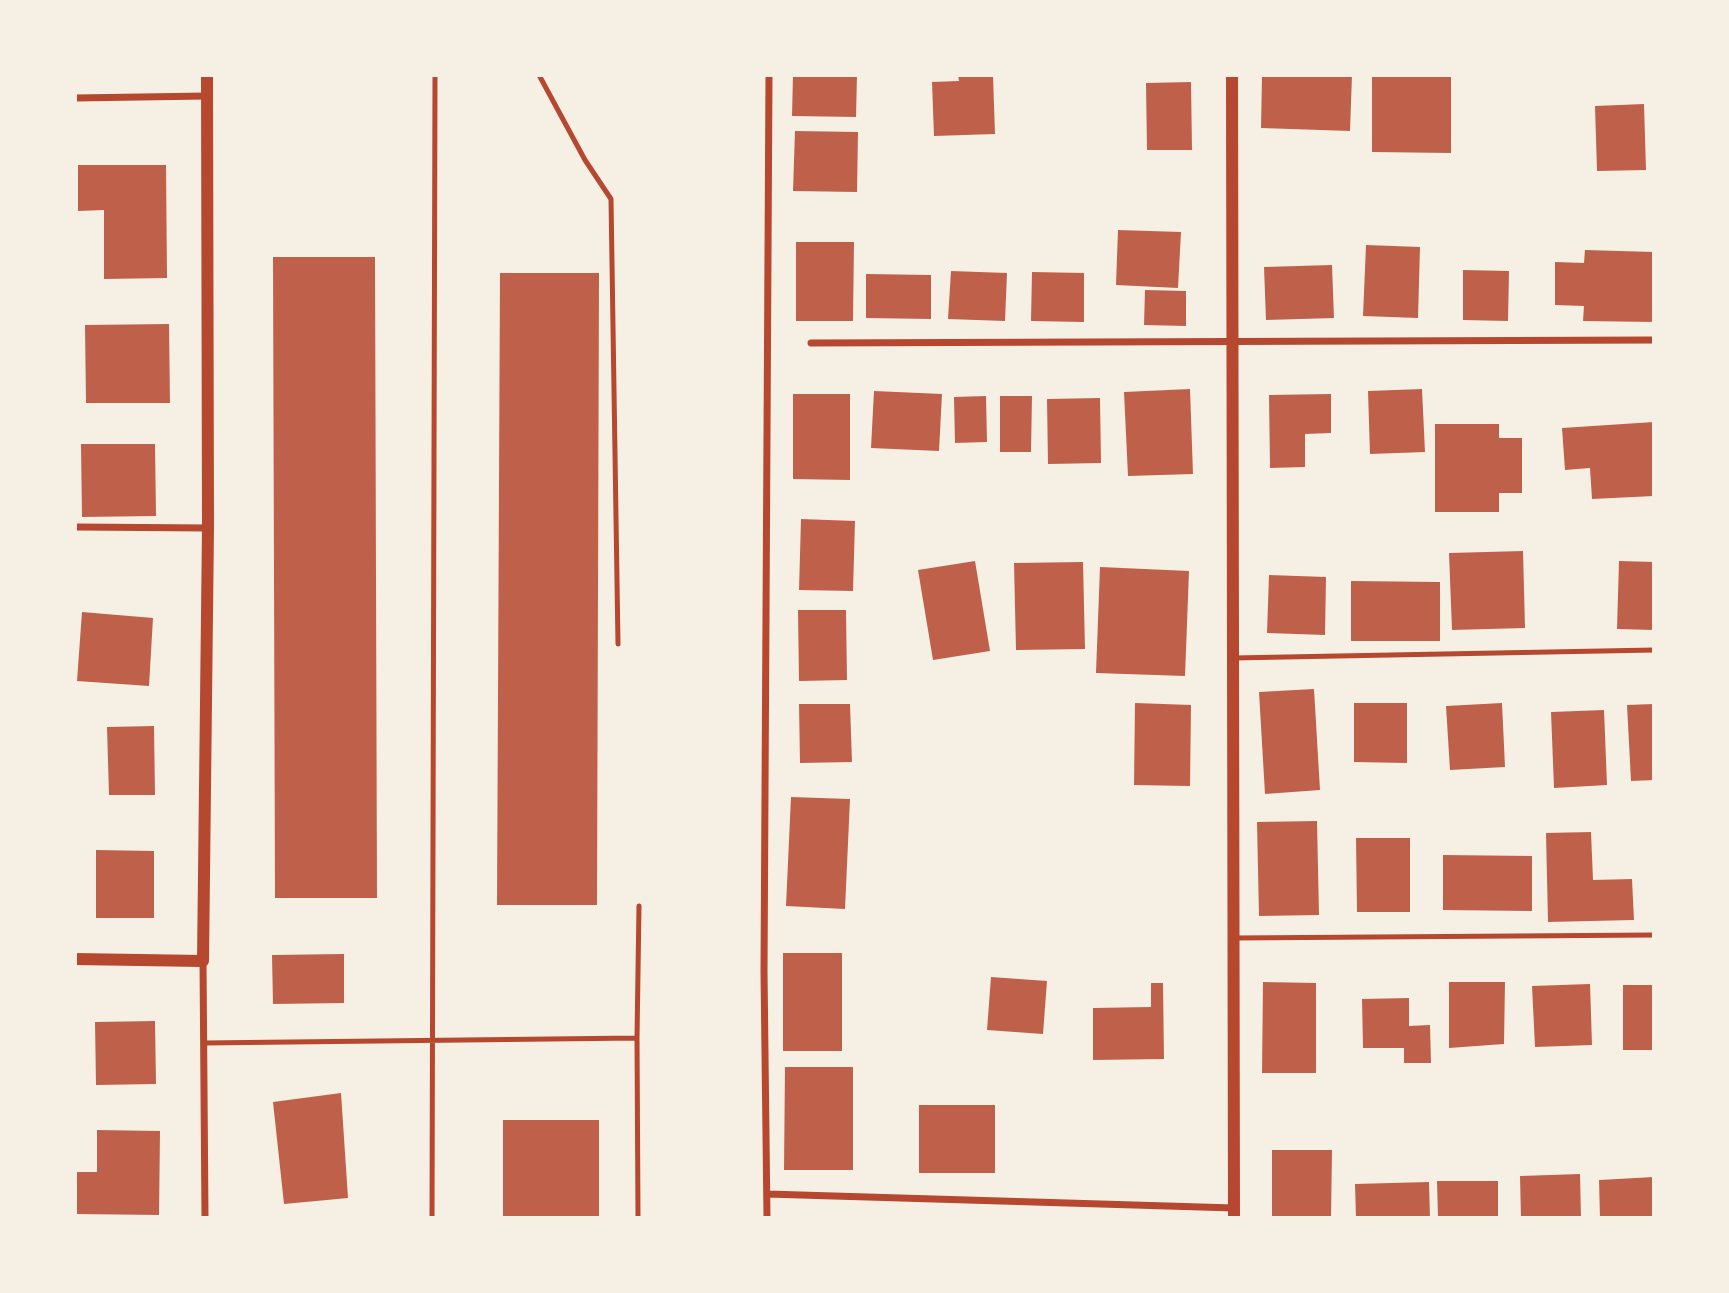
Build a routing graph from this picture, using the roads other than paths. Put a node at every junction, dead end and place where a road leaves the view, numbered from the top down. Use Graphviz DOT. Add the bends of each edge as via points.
graph roads {
  1 [pos="207,75"];
  2 [pos="435,75"];
  3 [pos="539,75"];
  4 [pos="769,75"];
  5 [pos="1232,75"];
  6 [pos="207,96"];
  7 [pos="75,99"];
  8 [pos="1233,340"];
  9 [pos="1654,340"];
  10 [pos="811,343"];
  11 [pos="75,527"];
  12 [pos="208,528"];
  13 [pos="618,644"];
  14 [pos="1654,649"];
  15 [pos="1233,658"];
  16 [pos="639,906"];
  17 [pos="1654,935"];
  18 [pos="1234,939"];
  19 [pos="75,959"];
  20 [pos="203,961"];
  21 [pos="637,1038"];
  22 [pos="432,1040"];
  23 [pos="204,1042"];
  24 [pos="767,1194"];
  25 [pos="1234,1213"];
  26 [pos="205,1218"];
  27 [pos="432,1218"];
  28 [pos="638,1218"];
  29 [pos="767,1218"];
  1 -- 6 [label="street"];
  2 -- 22 [label="lane"];
  3 -- 13 [label="lane" via="611,199"];
  4 -- 24 [label="street"];
  5 -- 8 [label="street"];
  6 -- 7 [label="street"];
  6 -- 12 [label="street"];
  8 -- 9 [label="street"];
  8 -- 10 [label="street"];
  8 -- 15 [label="street"];
  11 -- 12 [label="street"];
  12 -- 20 [label="street"];
  14 -- 15 [label="lane"];
  15 -- 18 [label="street"];
  16 -- 21 [label="lane"];
  17 -- 18 [label="lane"];
  18 -- 25 [label="street"];
  19 -- 20 [label="street"];
  20 -- 23 [label="street"];
  21 -- 22 [label="lane"];
  21 -- 28 [label="lane"];
  22 -- 23 [label="lane"];
  22 -- 27 [label="lane"];
  23 -- 26 [label="street"];
  24 -- 25 [label="street"];
  24 -- 29 [label="street"];
}
